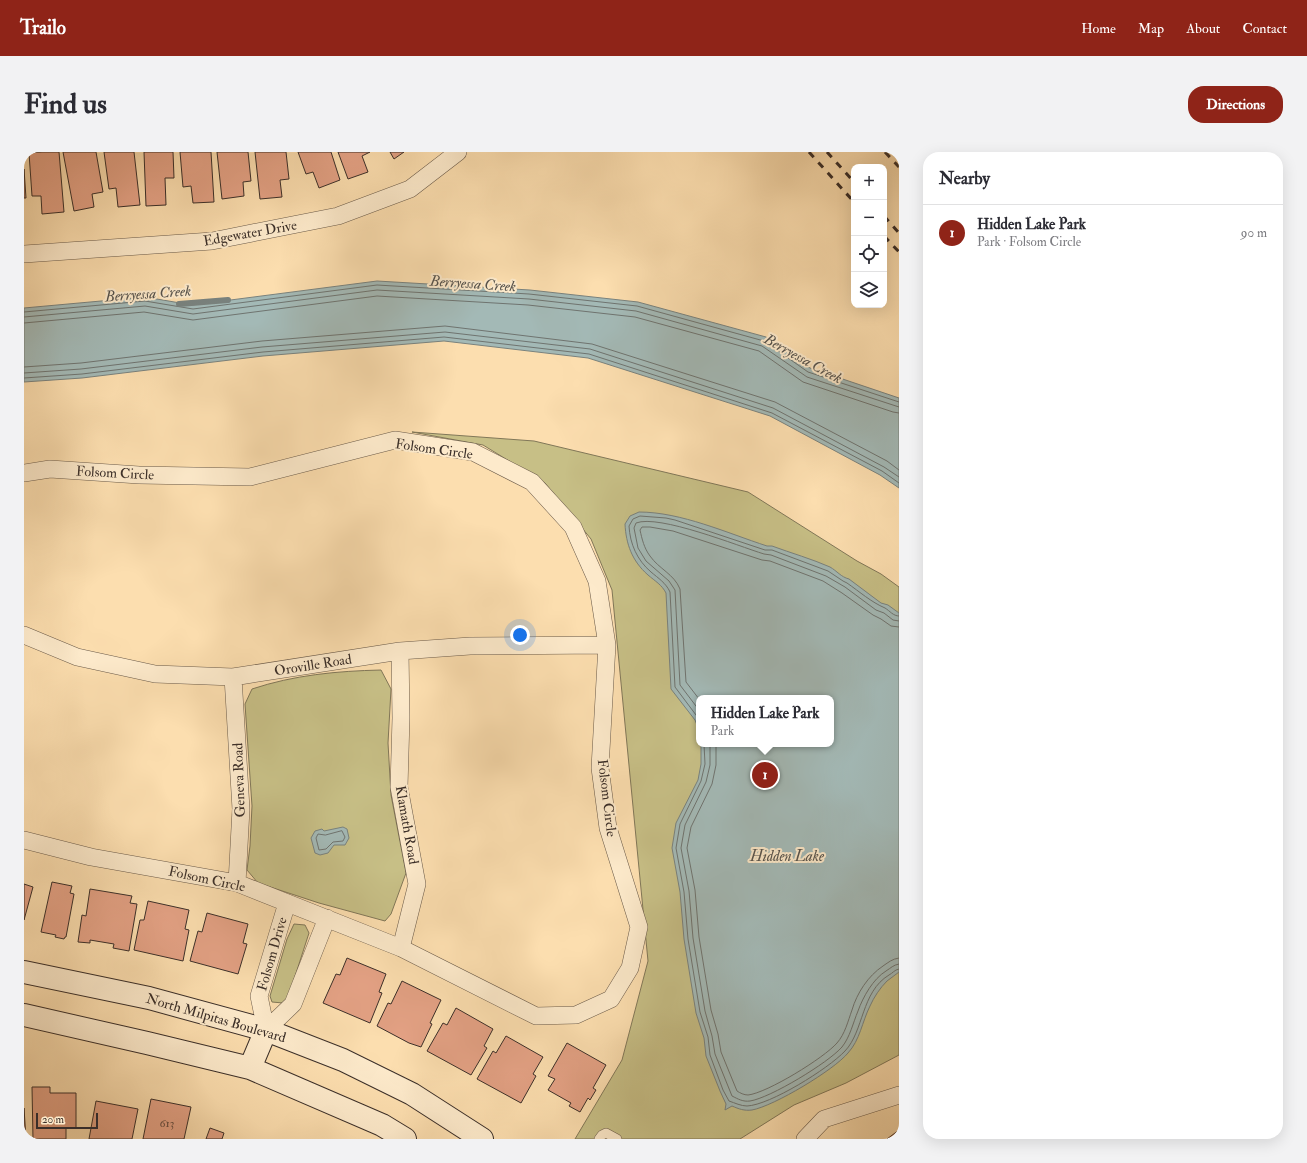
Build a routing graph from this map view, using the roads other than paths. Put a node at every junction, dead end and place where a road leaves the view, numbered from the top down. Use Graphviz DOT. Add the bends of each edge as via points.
graph roads {
  1 [pos="458,152"];
  2 [pos="24,254"];
  3 [pos="24,473"];
  4 [pos="24,635"];
  5 [pos="607,645"];
  6 [pos="400,651"];
  7 [pos="233,677"];
  8 [pos="24,840"];
  9 [pos="237,883"];
  10 [pos="287,902"];
  11 [pos="327,918"];
  12 [pos="401,948"];
  13 [pos="24,972"];
  14 [pos="24,1016"];
  15 [pos="266,1030"];
  16 [pos="250,1068"];
  17 [pos="899,1095"];
  18 [pos="404,1139"];
  19 [pos="482,1139"];
  20 [pos="599,1139"];
  21 [pos="617,1139"];
  22 [pos="805,1139"];
  1 -- 2 [label="street, Edgewater Drive" via="410,189 338,216 212,241"];
  3 -- 5 [label="street, Folsom Circle" via="50,469 138,475 250,477 395,440 473,452 532,482 573,527 597,581"];
  4 -- 7 [label="street, Oroville Road" via="77,658 154,674"];
  5 -- 6 [label="street, Oroville Road" via="470,646"];
  5 -- 12 [label="street, Folsom Circle" via="600,768 608,828 639,927 630,968 610,999 576,1015 536,1016"];
  6 -- 7 [label="street, Oroville Road"];
  6 -- 12 [label="street, Klamath Road" via="399,787 417,884"];
  7 -- 9 [label="street, Geneva Road" via="242,809"];
  8 -- 9 [label="street, Folsom Circle" via="91,857"];
  9 -- 10 [label="street, Folsom Circle"];
  10 -- 11 [label="street, Folsom Circle"];
  10 -- 15 [label="street, Folsom Drive" via="259,996"];
  11 -- 12 [label="street, Folsom Circle"];
  11 -- 15 [label="street" via="293,1004"];
  13 -- 15 [label="main road, North Milpitas Boulevard" via="149,998"];
  14 -- 16 [label="main road"];
  15 -- 16 [label="main road"];
  15 -- 19 [label="main road, North Milpitas Boulevard" via="343,1060 412,1094"];
  16 -- 18 [label="main road" via="382,1125"];
  17 -- 22 [label="street" via="824,1119"];
  20 -- 21 [label="lane" via="606,1133"];
}
